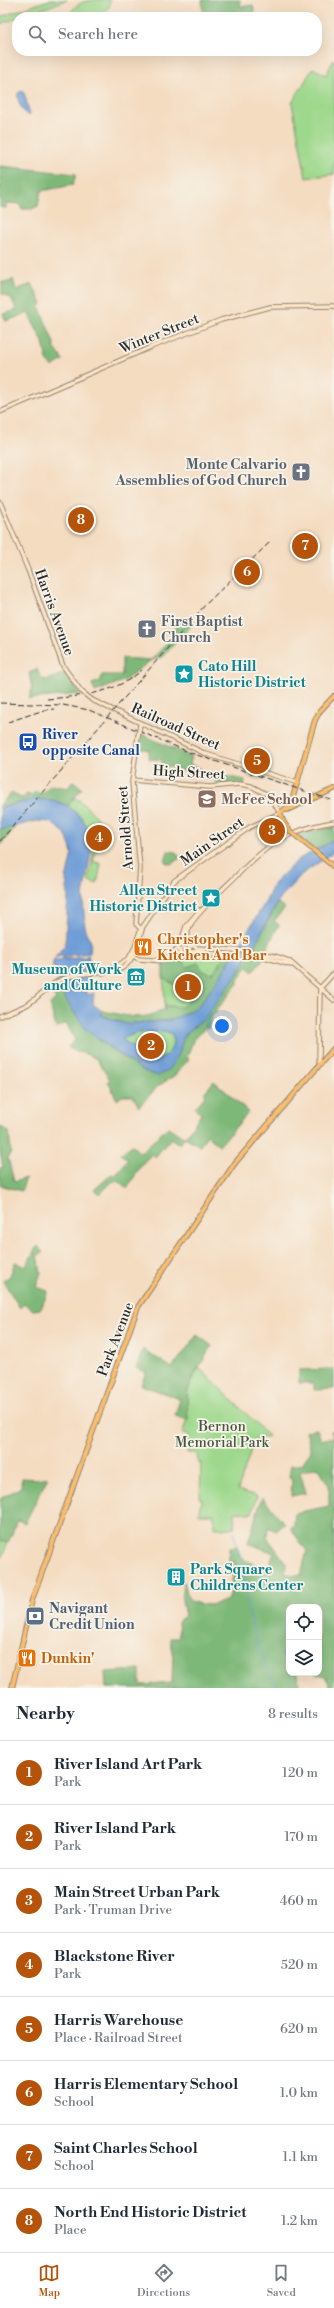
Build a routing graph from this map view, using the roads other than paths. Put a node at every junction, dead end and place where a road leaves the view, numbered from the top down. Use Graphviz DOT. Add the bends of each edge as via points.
graph roads {
  1 [pos="334,306"];
  2 [pos="0,412"];
  3 [pos="0,502"];
  4 [pos="333,696"];
  5 [pos="113,710"];
  6 [pos="140,724"];
  7 [pos="132,780"];
  8 [pos="298,783"];
  9 [pos="334,788"];
  10 [pos="292,800"];
  11 [pos="297,805"];
  12 [pos="285,810"];
  13 [pos="280,813"];
  14 [pos="334,822"];
  15 [pos="334,867"];
  16 [pos="213,897"];
  17 [pos="142,928"];
  18 [pos="190,944"];
  19 [pos="180,945"];
  20 [pos="213,949"];
  21 [pos="189,953"];
  22 [pos="181,954"];
  23 [pos="133,956"];
  24 [pos="160,961"];
  25 [pos="334,973"];
  26 [pos="320,988"];
  27 [pos="334,1000"];
  28 [pos="0,1016"];
  29 [pos="334,1048"];
  30 [pos="319,1062"];
  31 [pos="12,1688"];
  1 -- 2 [label="main road, Winter Street" via="264,308 199,327"];
  3 -- 5 [label="main road, Harris Avenue, bridge" via="63,666 81,691 92,700"];
  4 -- 8 [label="main road, Main Street" via="315,720"];
  5 -- 6 [label="main road, Railroad Street"];
  6 -- 7 [label="main road, Arnold Street, bridge"];
  6 -- 8 [label="main road, Railroad Street" via="206,754"];
  7 -- 13 [label="main road, High Street" via="210,787 248,785 270,796"];
  7 -- 17 [label="main road, Arnold Street" via="140,868 136,924"];
  8 -- 10 [label="main road, Main Street"];
  9 -- 11 [label="main road"];
  10 -- 11 [label="main road"];
  10 -- 12 [label="main road, Main Street"];
  11 -- 12 [label="main road"];
  12 -- 13 [label="main road, Main Street"];
  13 -- 15 [label="main road, bridge" via="290,830"];
  13 -- 17 [label="main road, Main Street" via="249,827 175,881"];
  14 -- 16 [label="main road" via="303,828 277,840"];
  16 -- 18 [label="main road" via="190,927 187,936"];
  16 -- 19 [label="main road" via="189,922"];
  17 -- 23 [label="main road, Main Street"];
  18 -- 19 [label="main road" via="186,942"];
  18 -- 20 [label="main road" via="195,948"];
  18 -- 21 [label="main road"];
  19 -- 22 [label="main road"];
  19 -- 24 [label="main road"];
  20 -- 21 [label="main road"];
  20 -- 26 [label="main road" via="265,955 291,965"];
  21 -- 22 [label="main road"];
  22 -- 24 [label="main road"];
  23 -- 24 [label="main road"];
  23 -- 28 [label="main road" via="127,965 117,971 76,975 58,981 27,1004"];
  25 -- 26 [label="main road"];
  26 -- 27 [label="main road"];
  26 -- 30 [label="main road"];
  29 -- 31 [label="main road, Park Avenue" via="235,1163 138,1307 33,1598"];
}
